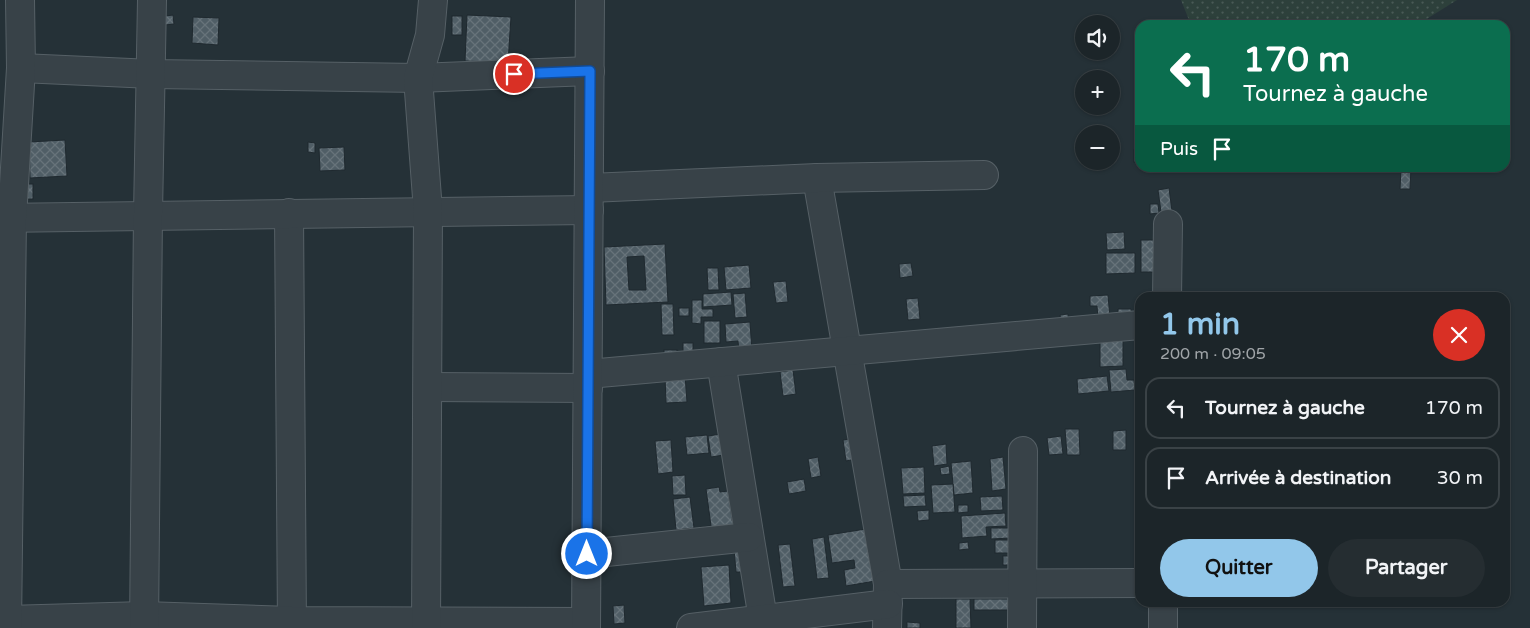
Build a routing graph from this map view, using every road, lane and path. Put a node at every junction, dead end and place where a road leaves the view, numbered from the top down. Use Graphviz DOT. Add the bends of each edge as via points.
graph roads {
  1 [pos="20,0"];
  2 [pos="152,0"];
  3 [pos="433,0"];
  4 [pos="590,0"];
  5 [pos="21,68"];
  6 [pos="590,71"];
  7 [pos="152,74"];
  8 [pos="418,78"];
  9 [pos="984,175"];
  10 [pos="817,178"];
  11 [pos="590,199"];
  12 [pos="428,212"];
  13 [pos="290,213"];
  14 [pos="148,214"];
  15 [pos="6,218"];
  16 [pos="1168,224"];
  17 [pos="1167,292"];
  18 [pos="1135,325"];
  19 [pos="848,351"];
  20 [pos="720,362"];
  21 [pos="588,381"];
  22 [pos="428,387"];
  23 [pos="1023,451"];
  24 [pos="749,537"];
  25 [pos="587,554"];
  26 [pos="1135,583"];
  27 [pos="1022,584"];
  28 [pos="888,605"];
  29 [pos="1163,607"];
  30 [pos="144,622"];
  31 [pos="751,623"];
  32 [pos="8,624"];
  33 [pos="292,625"];
  34 [pos="426,625"];
  35 [pos="586,625"];
  36 [pos="691,628"];
  37 [pos="1022,628"];
  38 [pos="1163,628"];
  1 -- 5 [label="street"];
  2 -- 7 [label="street"];
  3 -- 8 [label="street" via="430,35"];
  4 -- 6 [label="street"];
  5 -- 7 [label="street"];
  5 -- 15 [label="street"];
  6 -- 8 [label="street"];
  6 -- 11 [label="street"];
  7 -- 8 [label="street"];
  7 -- 14 [label="street"];
  8 -- 12 [label="street"];
  9 -- 10 [label="street"];
  10 -- 11 [label="street"];
  10 -- 19 [label="street"];
  11 -- 12 [label="street"];
  11 -- 21 [label="street"];
  12 -- 13 [label="street"];
  12 -- 22 [label="street"];
  13 -- 14 [label="street"];
  13 -- 33 [label="street"];
  14 -- 15 [label="street"];
  14 -- 30 [label="street"];
  15 -- 32 [label="street"];
  16 -- 17 [label="street"];
  18 -- 19 [label="street"];
  19 -- 20 [label="street"];
  19 -- 28 [label="street"];
  20 -- 21 [label="street"];
  20 -- 24 [label="street"];
  21 -- 22 [label="street"];
  21 -- 25 [label="street"];
  22 -- 34 [label="street"];
  23 -- 27 [label="street"];
  24 -- 25 [label="street"];
  24 -- 31 [label="street"];
  25 -- 35 [label="street"];
  26 -- 27 [label="street"];
  27 -- 28 [label="street"];
  27 -- 37 [label="street"];
  28 -- 31 [label="street"];
  29 -- 38 [label="street"];
  30 -- 32 [label="street"];
  30 -- 33 [label="street"];
  31 -- 36 [label="street"];
  33 -- 34 [label="street"];
  34 -- 35 [label="street"];
}
